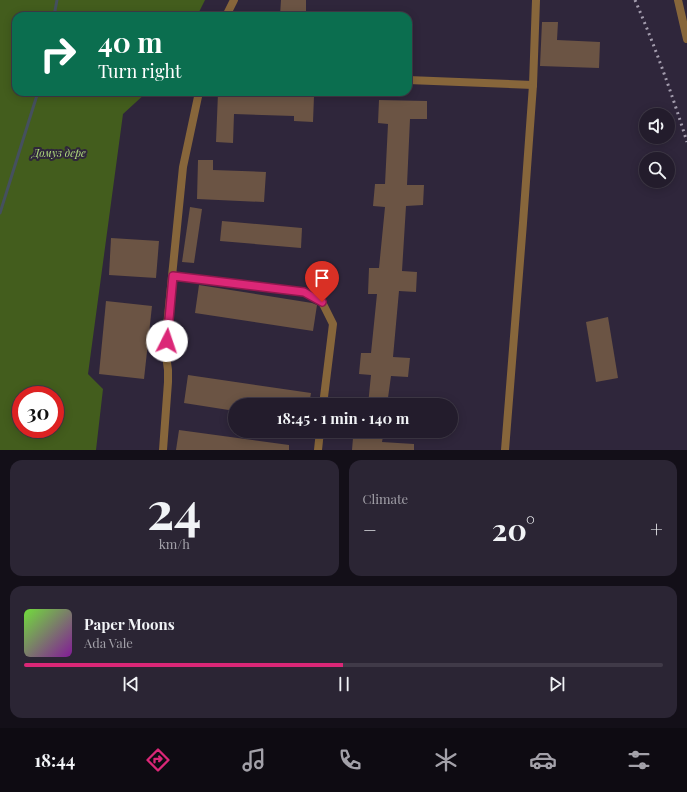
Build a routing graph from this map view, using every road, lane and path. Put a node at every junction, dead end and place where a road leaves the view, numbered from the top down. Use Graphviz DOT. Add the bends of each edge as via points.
graph roads {
  1 [pos="234,0"];
  2 [pos="536,0"];
  3 [pos="678,0"];
  4 [pos="228,12"];
  5 [pos="687,39"];
  6 [pos="412,80"];
  7 [pos="533,85"];
  8 [pos="198,96"];
  9 [pos="173,276"];
  10 [pos="324,398"];
  11 [pos="319,438"];
  12 [pos="162,450"];
  13 [pos="318,450"];
  14 [pos="505,450"];
  1 -- 4 [label="street"];
  2 -- 7 [label="street"];
  3 -- 5 [label="street"];
  6 -- 7 [label="street"];
  7 -- 14 [label="street"];
  8 -- 9 [label="street" via="183,167"];
  9 -- 10 [label="street" via="304,292 322,302 333,324"];
  9 -- 12 [label="street" via="167,326 168,382"];
  11 -- 13 [label="street"];
}
